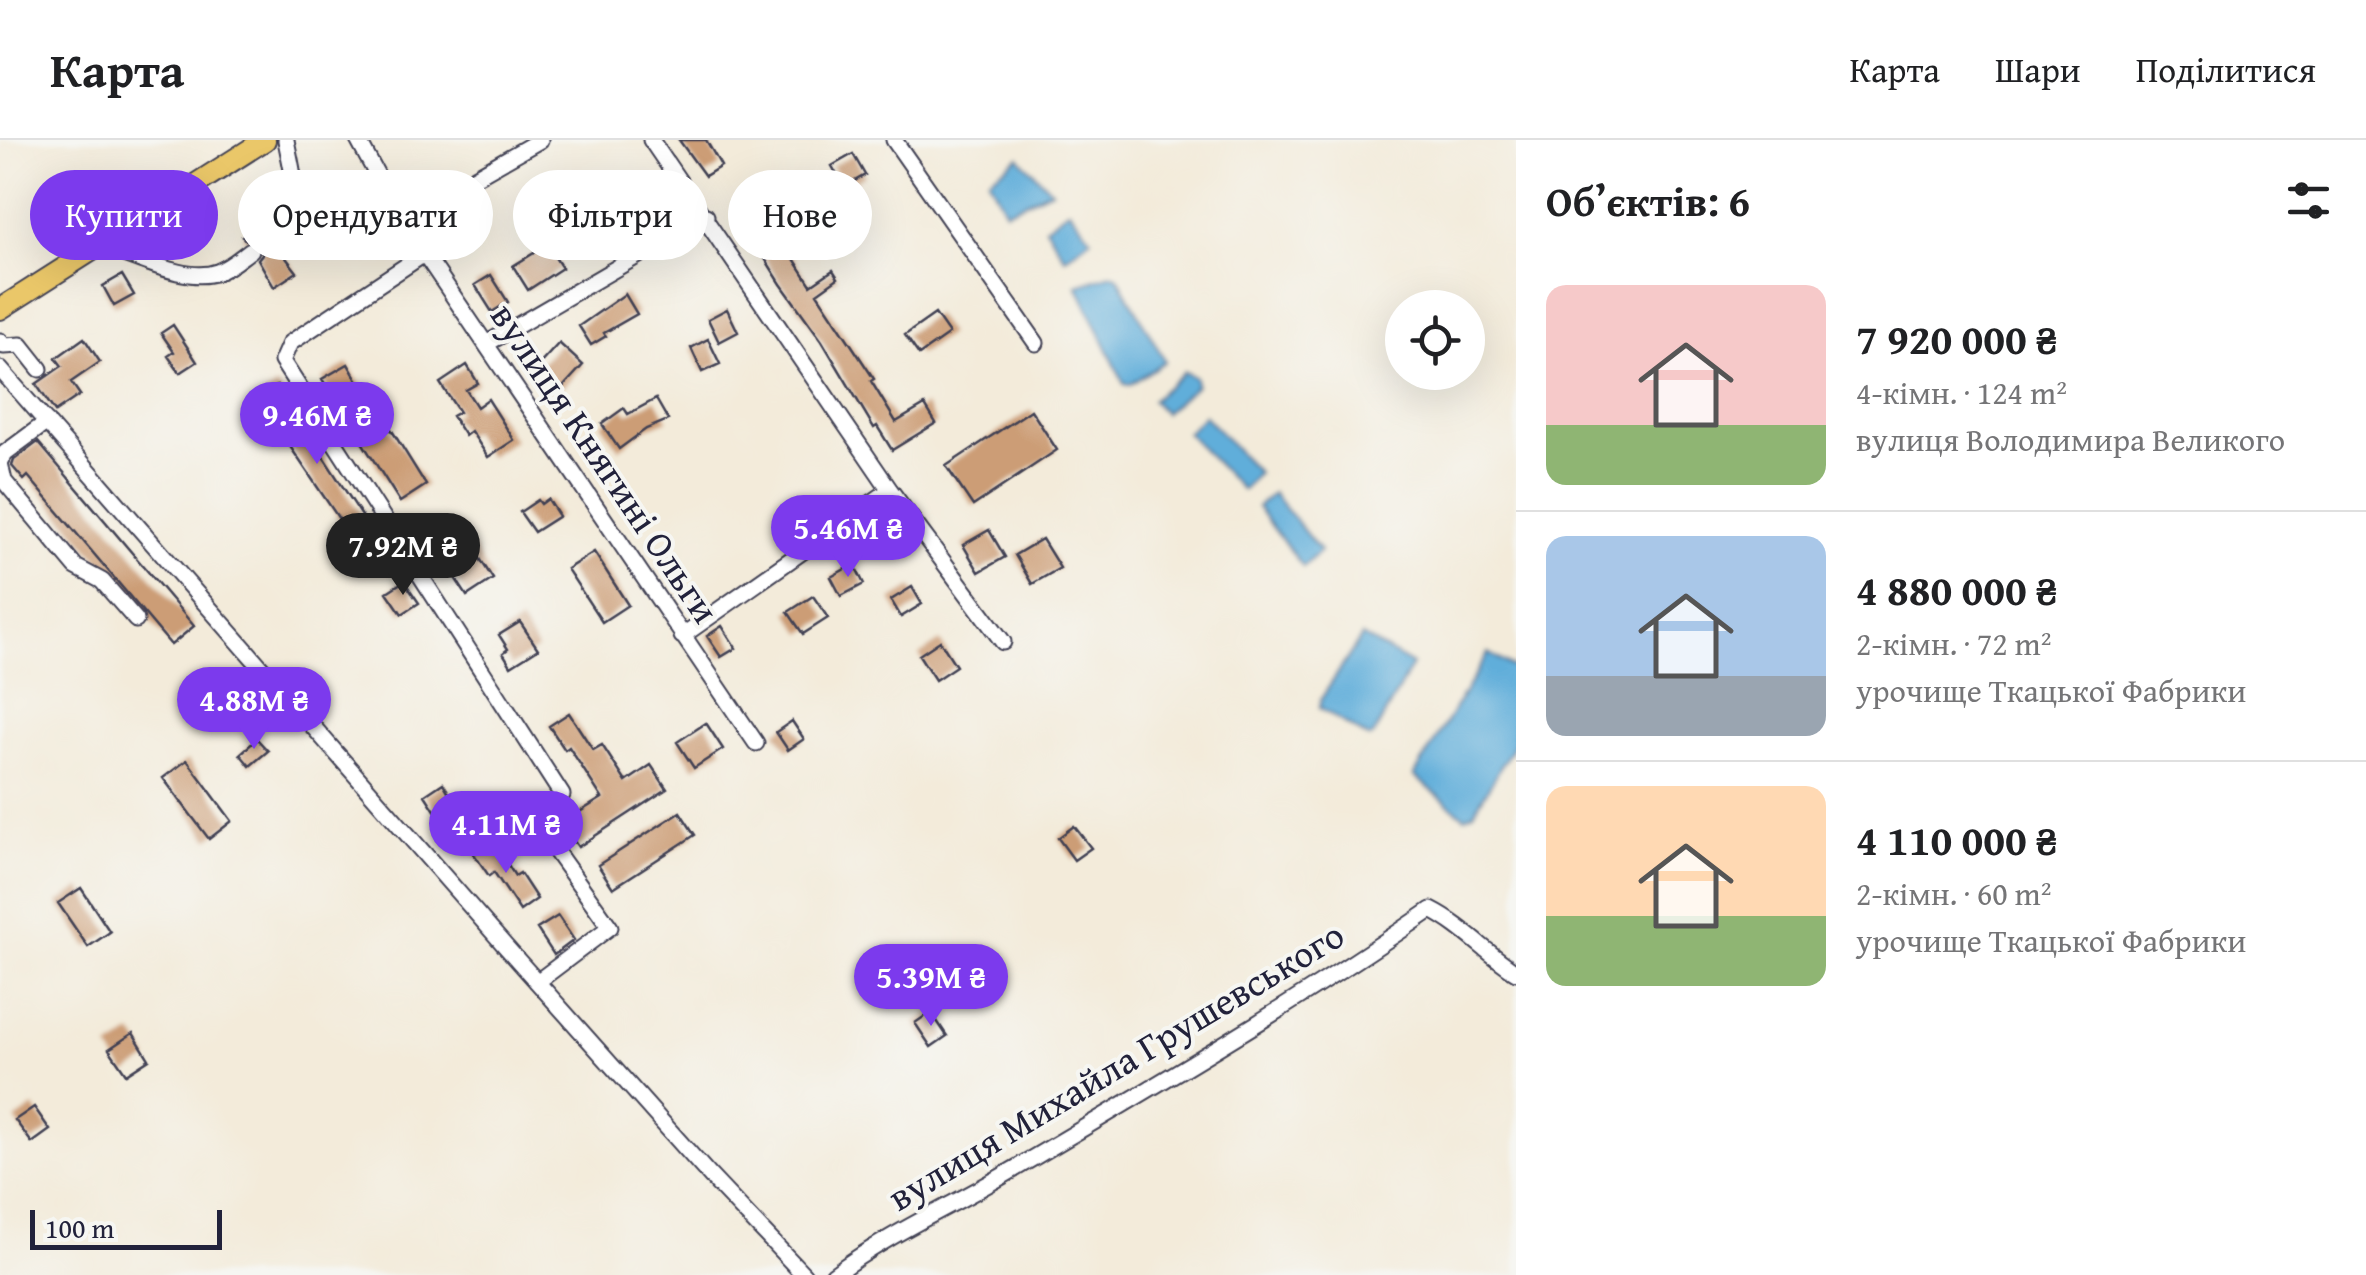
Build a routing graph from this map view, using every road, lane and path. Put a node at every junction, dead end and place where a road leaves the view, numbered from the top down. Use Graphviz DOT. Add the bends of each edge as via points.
graph roads {
  1 [pos="264,140"];
  2 [pos="286,140"];
  3 [pos="358,140"];
  4 [pos="540,140"];
  5 [pos="650,140"];
  6 [pos="894,140"];
  7 [pos="217,170"];
  8 [pos="290,170"];
  9 [pos="374,170"];
  10 [pos="487,170"];
  11 [pos="672,170"];
  12 [pos="708,219"];
  13 [pos="238,259"];
  14 [pos="77,260"];
  15 [pos="145,260"];
  16 [pos="415,260"];
  17 [pos="428,260"];
  18 [pos="630,260"];
  19 [pos="0,309"];
  20 [pos="0,341"];
  21 [pos="1036,343"];
  22 [pos="486,344"];
  23 [pos="40,368"];
  24 [pos="0,369"];
  25 [pos="47,422"];
  26 [pos="890,490"];
  27 [pos="136,620"];
  28 [pos="682,636"];
  29 [pos="1004,642"];
  30 [pos="756,743"];
  31 [pos="562,795"];
  32 [pos="539,828"];
  33 [pos="1516,972"];
  34 [pos="537,982"];
  35 [pos="804,1275"];
  36 [pos="833,1275"];
  1 -- 7 [label="main road"];
  2 -- 8 [label="street"];
  3 -- 9 [label="street, вулиця Княгині Ольги"];
  4 -- 10 [label="street"];
  5 -- 11 [label="street"];
  6 -- 21 [label="street"];
  12 -- 26 [label="street"];
  13 -- 15 [label="street" via="202,276"];
  14 -- 19 [label="main road"];
  16 -- 31 [label="street" via="290,343 282,362"];
  17 -- 22 [label="street, вулиця Княгині Ольги"];
  18 -- 22 [label="street"];
  20 -- 23 [label="street" via="21,344"];
  22 -- 28 [label="street, вулиця Княгині Ольги"];
  24 -- 25 [label="street"];
  25 -- 27 [label="street" via="5,452 4,482 76,567 102,581"];
  25 -- 34 [label="street"];
  26 -- 28 [label="street"];
  26 -- 29 [label="street"];
  28 -- 30 [label="street, вулиця Княгині Ольги"];
  32 -- 34 [label="street" via="610,927"];
  33 -- 36 [label="street, вулиця Михайла Грушевського" via="1438,914"];
  34 -- 35 [label="street"];
}
